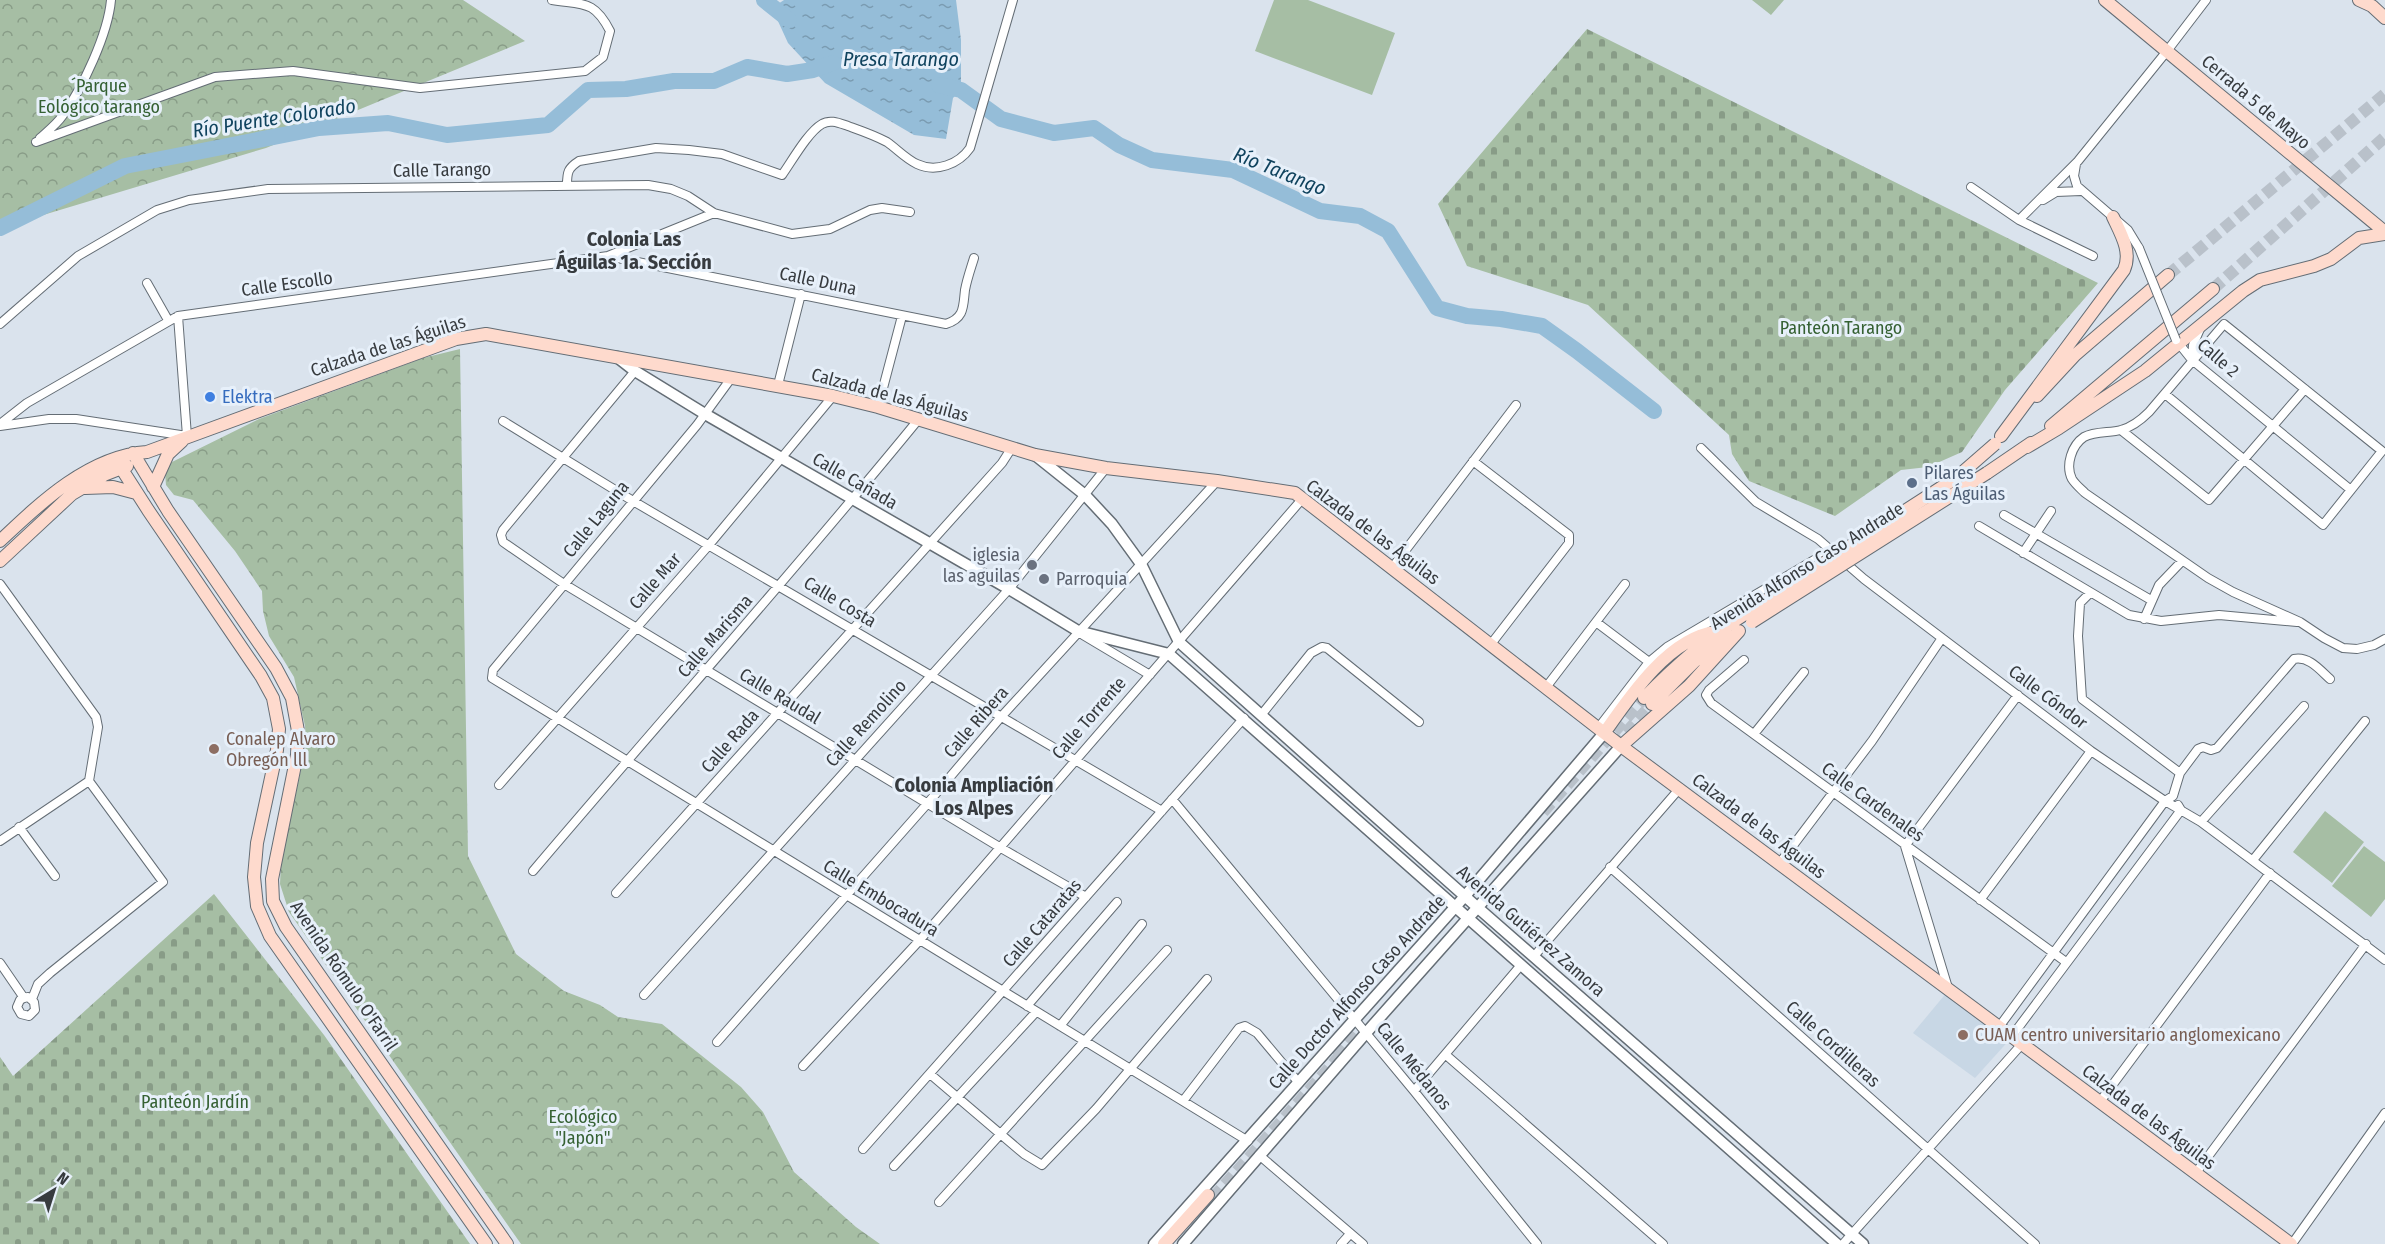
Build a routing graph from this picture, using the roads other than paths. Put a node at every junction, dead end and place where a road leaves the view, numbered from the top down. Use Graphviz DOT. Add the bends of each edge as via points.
graph roads {
  1 [pos="111,0"];
  2 [pos="552,0"];
  3 [pos="1013,0"];
  4 [pos="2105,0"];
  5 [pos="2206,0"];
  6 [pos="2359,0"];
  7 [pos="2371,3"];
  8 [pos="2385,18"];
  9 [pos="2167,51"];
  10 [pos="2078,161"];
  11 [pos="567,185"];
  12 [pos="1971,188"];
  13 [pos="2081,191"];
  14 [pos="2027,210"];
  15 [pos="910,212"];
  16 [pos="714,213"];
  17 [pos="2114,218"];
  18 [pos="2019,220"];
  19 [pos="2385,233"];
  20 [pos="608,256"];
  21 [pos="2093,256"];
  22 [pos="974,258"];
  23 [pos="2168,275"];
  24 [pos="147,283"];
  25 [pos="2213,289"];
  26 [pos="801,294"];
  27 [pos="177,316"];
  28 [pos="902,316"];
  29 [pos="168,320"];
  30 [pos="0,324"];
  31 [pos="2200,328"];
  32 [pos="2177,342"];
  33 [pos="617,357"];
  34 [pos="2192,360"];
  35 [pos="635,371"];
  36 [pos="732,377"];
  37 [pos="778,385"];
  38 [pos="2305,389"];
  39 [pos="2165,394"];
  40 [pos="832,396"];
  41 [pos="1516,405"];
  42 [pos="878,407"];
  43 [pos="705,414"];
  44 [pos="918,420"];
  45 [pos="503,421"];
  46 [pos="0,425"];
  47 [pos="2274,426"];
  48 [pos="2121,430"];
  49 [pos="187,436"];
  50 [pos="1998,440"];
  51 [pos="2027,447"];
  52 [pos="1701,448"];
  53 [pos="1011,449"];
  54 [pos="1035,455"];
  55 [pos="135,457"];
  56 [pos="564,458"];
  57 [pos="781,458"];
  58 [pos="2243,460"];
  59 [pos="1473,461"];
  60 [pos="119,465"];
  61 [pos="1106,468"];
  62 [pos="1217,481"];
  63 [pos="153,487"];
  64 [pos="81,489"];
  65 [pos="2351,490"];
  66 [pos="136,493"];
  67 [pos="1085,495"];
  68 [pos="1303,498"];
  69 [pos="854,499"];
  70 [pos="162,501"];
  71 [pos="633,501"];
  72 [pos="148,510"];
  73 [pos="2051,511"];
  74 [pos="2004,515"];
  75 [pos="1979,526"];
  76 [pos="2035,532"];
  77 [pos="0,541"];
  78 [pos="929,544"];
  79 [pos="709,545"];
  80 [pos="1831,550"];
  81 [pos="2023,552"];
  82 [pos="0,561"];
  83 [pos="2182,561"];
  84 [pos="1141,564"];
  85 [pos="1392,568"];
  86 [pos="0,584"];
  87 [pos="564,584"];
  88 [pos="1625,584"];
  89 [pos="780,586"];
  90 [pos="1009,589"];
  91 [pos="2090,593"];
  92 [pos="2151,600"];
  93 [pos="1749,618"];
  94 [pos="2144,619"];
  95 [pos="1596,622"];
  96 [pos="2300,622"];
  97 [pos="636,627"];
  98 [pos="854,629"];
  99 [pos="1739,630"];
  100 [pos="1078,631"];
  101 [pos="1716,632"];
  102 [pos="1942,638"];
  103 [pos="2385,639"];
  104 [pos="1179,642"];
  105 [pos="1491,644"];
  106 [pos="1169,654"];
  107 [pos="1744,660"];
  108 [pos="1649,662"];
  109 [pos="707,670"];
  110 [pos="1804,672"];
  111 [pos="1150,675"];
  112 [pos="931,676"];
  113 [pos="2330,679"];
  114 [pos="496,682"];
  115 [pos="1546,686"];
  116 [pos="2018,694"];
  117 [pos="2304,706"];
  118 [pos="776,713"];
  119 [pos="1262,714"];
  120 [pos="1001,717"];
  121 [pos="1244,718"];
  122 [pos="557,719"];
  123 [pos="1419,722"];
  124 [pos="2365,722"];
  125 [pos="1602,730"];
  126 [pos="1754,734"];
  127 [pos="1292,741"];
  128 [pos="1621,746"];
  129 [pos="2091,751"];
  130 [pos="1281,753"];
  131 [pos="1076,758"];
  132 [pos="626,760"];
  133 [pos="854,760"];
  134 [pos="2180,773"];
  135 [pos="89,781"];
  136 [pos="499,785"];
  137 [pos="1680,788"];
  138 [pos="1832,792"];
  139 [pos="2173,796"];
  140 [pos="1173,799"];
  141 [pos="2165,801"];
  142 [pos="696,804"];
  143 [pos="927,804"];
  144 [pos="2181,810"];
  145 [pos="1162,811"];
  146 [pos="2201,822"];
  147 [pos="19,827"];
  148 [pos="0,841"];
  149 [pos="1905,846"];
  150 [pos="1001,848"];
  151 [pos="772,851"];
  152 [pos="2253,860"];
  153 [pos="1779,864"];
  154 [pos="1610,867"];
  155 [pos="533,871"];
  156 [pos="2270,873"];
  157 [pos="55,876"];
  158 [pos="616,893"];
  159 [pos="845,895"];
  160 [pos="1465,896"];
  161 [pos="1086,897"];
  162 [pos="1980,900"];
  163 [pos="1117,902"];
  164 [pos="1455,907"];
  165 [pos="1477,907"];
  166 [pos="1467,918"];
  167 [pos="1142,924"];
  168 [pos="920,941"];
  169 [pos="2366,944"];
  170 [pos="1167,950"];
  171 [pos="2054,953"];
  172 [pos="1534,955"];
  173 [pos="2385,960"];
  174 [pos="2066,962"];
  175 [pos="0,963"];
  176 [pos="1521,965"];
  177 [pos="1208,980"];
  178 [pos="1948,989"];
  179 [pos="1004,992"];
  180 [pos="644,995"];
  181 [pos="1027,1006"];
  182 [pos="1036,1012"];
  183 [pos="1355,1020"];
  184 [pos="1060,1026"];
  185 [pos="1999,1027"];
  186 [pos="1366,1033"];
  187 [pos="2017,1040"];
  188 [pos="1084,1041"];
  189 [pos="717,1042"];
  190 [pos="1446,1054"];
  191 [pos="803,1066"];
  192 [pos="1130,1069"];
  193 [pos="930,1074"];
  194 [pos="1299,1083"];
  195 [pos="1414,1091"];
  196 [pos="957,1096"];
  197 [pos="1183,1101"];
  198 [pos="2100,1103"];
  199 [pos="2385,1113"];
  200 [pos="1002,1134"];
  201 [pos="1248,1141"];
  202 [pos="863,1149"];
  203 [pos="1927,1149"];
  204 [pos="1259,1155"];
  205 [pos="894,1166"];
  206 [pos="2195,1174"];
  207 [pos="939,1202"];
  208 [pos="1350,1234"];
  209 [pos="1851,1234"];
  210 [pos="486,1244"];
  211 [pos="507,1244"];
  212 [pos="1154,1244"];
  213 [pos="1164,1244"];
  214 [pos="1173,1244"];
  215 [pos="1183,1244"];
  216 [pos="1341,1244"];
  217 [pos="1363,1244"];
  218 [pos="1536,1244"];
  219 [pos="1663,1244"];
  220 [pos="1837,1244"];
  221 [pos="1843,1244"];
  222 [pos="1863,1244"];
  223 [pos="2035,1244"];
  224 [pos="2291,1244"];
  1 -- 2 [label="street" via="110,14 88,72 62,117 36,142 215,77 293,71 420,88 585,71 603,57 610,31 601,13 587,5"];
  3 -- 11 [label="street" via="970,148 955,164 917,164 872,134 832,121 816,128 782,175 722,154 656,148 579,161 570,167"];
  4 -- 9 [label="main road, Cerrada 5 de Mayo"];
  5 -- 9 [label="street"];
  6 -- 7 [label="main road"];
  7 -- 8 [label="main road"];
  9 -- 10 [label="street"];
  9 -- 19 [label="main road, Cerrada 5 de Mayo"];
  10 -- 13 [label="street" via="2074,176"];
  10 -- 14 [label="street"];
  11 -- 16 [label="street, Calle Tarango" via="648,185 671,189"];
  11 -- 30 [label="street, Calle Tarango" via="268,189 189,200 157,210 78,256"];
  12 -- 18 [label="street"];
  13 -- 14 [label="street" via="2056,192"];
  13 -- 17 [label="street, Calle 2"];
  14 -- 18 [label="street"];
  15 -- 16 [label="street, Calle Tarango" via="870,210 830,229 792,234"];
  16 -- 20 [label="street"];
  17 -- 32 [label="street, Calle 2, bridge" via="2128,230 2139,248"];
  17 -- 50 [label="main road" via="2127,250 2124,270"];
  18 -- 21 [label="street"];
  19 -- 31 [label="main road" via="2360,238 2314,266 2260,280"];
  20 -- 26 [label="street, Calle Duna"];
  20 -- 27 [label="street, Calle Escollo"];
  22 -- 28 [label="street, Calle Duna" via="965,305 958,318 946,324"];
  23 -- 50 [label="main road, Avenida Alfonso Caso Andrade" via="2075,356"];
  24 -- 29 [label="street"];
  25 -- 51 [label="main road, Avenida Alfonso Caso Andrade"];
  26 -- 28 [label="street, Calle Duna"];
  26 -- 37 [label="street"];
  27 -- 29 [label="street, Calle Escollo"];
  27 -- 49 [label="street"];
  28 -- 42 [label="street"];
  29 -- 46 [label="street, Calle Escollo" via="27,404"];
  31 -- 32 [label="main road"];
  31 -- 34 [label="street"];
  32 -- 34 [label="street, Calle 2"];
  32 -- 51 [label="main road" via="2145,371"];
  33 -- 35 [label="street, Calle Cañada"];
  33 -- 36 [label="main road, Calzada de las Águilas"];
  33 -- 49 [label="main road, Calzada de las Águilas" via="486,334 466,336"];
  34 -- 38 [label="street" via="2224,324"];
  34 -- 39 [label="street"];
  34 -- 47 [label="street, Calle 2"];
  35 -- 43 [label="street, Calle Cañada"];
  35 -- 56 [label="street"];
  36 -- 37 [label="main road, Calzada de las Águilas"];
  36 -- 43 [label="street, Calle Laguna"];
  37 -- 40 [label="main road, Calzada de las Águilas"];
  38 -- 47 [label="street"];
  38 -- 65 [label="street" via="2382,450"];
  39 -- 48 [label="street" via="2137,423"];
  39 -- 58 [label="street"];
  40 -- 42 [label="main road, Calzada de las Águilas"];
  40 -- 57 [label="street, Calle Mar"];
  41 -- 59 [label="street"];
  42 -- 44 [label="main road, Calzada de las Águilas"];
  43 -- 57 [label="street, Calle Cañada"];
  43 -- 71 [label="street, Calle Laguna"];
  44 -- 53 [label="main road, Calzada de las Águilas"];
  44 -- 69 [label="street, Calle Marisma"];
  45 -- 56 [label="street, Calle Costa"];
  46 -- 49 [label="street" via="76,419"];
  47 -- 58 [label="street"];
  47 -- 65 [label="street, Calle 2"];
  48 -- 58 [label="street" via="2209,500"];
  48 -- 83 [label="street" via="2084,437 2070,456 2072,480"];
  49 -- 55 [label="main road, Calzada de las Águilas"];
  49 -- 63 [label="main road" via="168,454"];
  50 -- 93 [label="main road, Avenida Alfonso Caso Andrade, bridge" via="1956,478"];
  51 -- 93 [label="main road, Avenida Alfonso Caso Andrade, bridge"];
  52 -- 80 [label="street, Calle Cóndor" via="1756,502"];
  53 -- 54 [label="main road, Calzada de las Águilas"];
  53 -- 78 [label="street, Calle Rada"];
  54 -- 61 [label="main road, Calzada de las Águilas"];
  54 -- 67 [label="street"];
  55 -- 60 [label="main road, Calzada de las Águilas"];
  55 -- 63 [label="main road, Avenida Rómulo O'Farril"];
  56 -- 71 [label="street, Calle Costa"];
  56 -- 87 [label="street, Calle Raudal" via="503,530 503,542 508,548"];
  57 -- 69 [label="street, Calle Cañada"];
  57 -- 79 [label="street, Calle Mar"];
  58 -- 65 [label="street" via="2323,525"];
  59 -- 85 [label="street"];
  59 -- 105 [label="street" via="1569,535 1569,543"];
  60 -- 64 [label="main road, Calzada de las Águilas"];
  60 -- 66 [label="main road, Avenida Rómulo O'Farril"];
  60 -- 77 [label="main road, Calzada de las Águilas" via="84,474 62,486"];
  61 -- 62 [label="main road, Calzada de las Águilas"];
  61 -- 67 [label="street, Calle Remolino"];
  62 -- 68 [label="main road, Calzada de las Águilas" via="1278,489"];
  62 -- 84 [label="street, Calle Ribera"];
  63 -- 70 [label="main road, Avenida Rómulo O'Farril"];
  64 -- 66 [label="main road" via="112,487"];
  64 -- 82 [label="main road, Calzada de las Águilas" via="58,505"];
  66 -- 72 [label="main road, Avenida Rómulo O'Farril"];
  67 -- 84 [label="street"];
  67 -- 90 [label="street, Calle Remolino"];
  68 -- 85 [label="main road, Calzada de las Águilas"];
  68 -- 104 [label="street, Calle Torrente"];
  69 -- 78 [label="street, Calle Cañada"];
  69 -- 89 [label="street, Calle Marisma"];
  70 -- 72 [label="main road"];
  70 -- 211 [label="main road, Avenida Rómulo O'Farril" via="285,682 296,709 297,756 277,847 273,901 286,927"];
  71 -- 79 [label="street, Calle Costa"];
  71 -- 87 [label="street, Calle Laguna"];
  72 -- 210 [label="main road, Avenida Rómulo O'Farril" via="261,676 278,714 278,750 257,843 254,877 257,906 270,936"];
  73 -- 76 [label="street"];
  74 -- 76 [label="street"];
  75 -- 81 [label="street"];
  76 -- 81 [label="street"];
  76 -- 92 [label="street"];
  78 -- 90 [label="street, Calle Cañada"];
  78 -- 98 [label="street, Calle Rada"];
  79 -- 89 [label="street, Calle Costa"];
  79 -- 97 [label="street, Calle Mar"];
  80 -- 102 [label="street, Calle Cóndor"];
  80 -- 108 [label="street, Avenida Alfonso Caso Andrade" via="1684,636"];
  81 -- 91 [label="street"];
  83 -- 92 [label="street" via="2159,585"];
  83 -- 96 [label="street" via="2233,592"];
  84 -- 100 [label="street, Calle Ribera"];
  84 -- 104 [label="street"];
  85 -- 105 [label="main road, Calzada de las Águilas"];
  86 -- 135 [label="street" via="96,717 98,727"];
  87 -- 97 [label="street, Calle Raudal"];
  87 -- 114 [label="street, Calle Laguna" via="493,670"];
  88 -- 95 [label="street"];
  89 -- 98 [label="street, Calle Costa"];
  89 -- 109 [label="street, Calle Marisma"];
  90 -- 100 [label="street, Calle Cañada"];
  90 -- 112 [label="street, Calle Remolino"];
  91 -- 94 [label="street" via="2128,615"];
  91 -- 134 [label="street" via="2080,603 2082,699"];
  92 -- 94 [label="street"];
  93 -- 99 [label="main road, Avenida Alfonso Caso Andrade"];
  93 -- 101 [label="main road, Avenida Alfonso Caso Andrade"];
  94 -- 96 [label="street" via="2219,615"];
  95 -- 108 [label="street"];
  95 -- 115 [label="street"];
  96 -- 103 [label="street" via="2343,648 2357,649"];
  97 -- 109 [label="street, Calle Raudal"];
  97 -- 122 [label="street, Calle Mar"];
  98 -- 112 [label="street, Calle Costa"];
  98 -- 118 [label="street, Calle Rada"];
  99 -- 101 [label="main road, Avenida Alfonso Caso Andrade" via="1648,701 1669,672"];
  99 -- 128 [label="main road" via="1689,686"];
  100 -- 106 [label="street, Calle Cañada"];
  100 -- 111 [label="street, Calle Cañada"];
  100 -- 120 [label="street, Calle Ribera"];
  101 -- 125 [label="main road" via="1705,633 1679,647 1660,663"];
  102 -- 116 [label="street, Calle Cóndor"];
  102 -- 138 [label="street"];
  104 -- 106 [label="street, Calle Torrente"];
  104 -- 119 [label="street, Avenida Gutiérrez Zamora"];
  105 -- 115 [label="main road, Calzada de las Águilas"];
  106 -- 111 [label="street, Calle Torrente"];
  106 -- 121 [label="street, Avenida Gutiérrez Zamora"];
  107 -- 126 [label="street, Calle Cardenales" via="1706,695 1711,703"];
  108 -- 125 [label="street, Avenida Alfonso Caso Andrade"];
  109 -- 118 [label="street, Calle Raudal"];
  109 -- 132 [label="street, Calle Marisma"];
  110 -- 126 [label="street"];
  111 -- 131 [label="street, Calle Torrente"];
  112 -- 120 [label="street, Calle Costa"];
  112 -- 133 [label="street, Calle Remolino"];
  113 -- 134 [label="street" via="2309,661 2294,659 2217,748 2200,748"];
  114 -- 122 [label="street, Calle Embocadura"];
  115 -- 125 [label="main road, Calzada de las Águilas"];
  116 -- 129 [label="street, Calle Cóndor"];
  116 -- 149 [label="street"];
  117 -- 146 [label="street"];
  118 -- 133 [label="street, Calle Raudal"];
  118 -- 142 [label="street, Calle Rada"];
  119 -- 123 [label="street" via="1311,653 1322,647"];
  119 -- 127 [label="street, Avenida Gutiérrez Zamora"];
  120 -- 131 [label="street, Calle Costa"];
  120 -- 143 [label="street, Calle Ribera"];
  121 -- 130 [label="street, Avenida Gutiérrez Zamora"];
  121 -- 140 [label="street, Calle Cataratas"];
  122 -- 132 [label="street, Calle Embocadura"];
  122 -- 136 [label="street, Calle Mar"];
  124 -- 152 [label="street"];
  125 -- 128 [label="main road, Calzada de las Águilas"];
  125 -- 160 [label="street, Calle Doctor Alfonso Caso Andrade"];
  126 -- 138 [label="street, Calle Cardenales"];
  127 -- 130 [label="street"];
  127 -- 160 [label="street, Avenida Gutiérrez Zamora"];
  128 -- 137 [label="main road, Calzada de las Águilas"];
  128 -- 165 [label="street, Calle Doctor Alfonso Caso Andrade"];
  129 -- 141 [label="street, Calle Cóndor"];
  129 -- 162 [label="street"];
  130 -- 164 [label="street, Avenida Gutiérrez Zamora"];
  131 -- 145 [label="street, Calle Costa"];
  131 -- 150 [label="street, Calle Torrente"];
  132 -- 142 [label="street, Calle Embocadura"];
  132 -- 155 [label="street, Calle Marisma"];
  133 -- 143 [label="street, Calle Raudal"];
  133 -- 151 [label="street, Calle Remolino"];
  134 -- 139 [label="street"];
  135 -- 147 [label="street"];
  135 -- 175 [label="street" via="163,882 50,973 28,998"];
  137 -- 153 [label="main road, Calzada de las Águilas"];
  137 -- 154 [label="street"];
  138 -- 149 [label="street, Calle Cardenales"];
  138 -- 153 [label="street"];
  139 -- 141 [label="street"];
  139 -- 144 [label="street"];
  140 -- 145 [label="street, Calle Cataratas"];
  140 -- 183 [label="street, Calle Médanos"];
  141 -- 144 [label="street, Calle Cóndor"];
  141 -- 171 [label="street"];
  142 -- 151 [label="street, Calle Embocadura"];
  142 -- 158 [label="street, Calle Rada"];
  143 -- 150 [label="street, Calle Raudal"];
  143 -- 159 [label="street, Calle Ribera"];
  144 -- 146 [label="street, Calle Cóndor"];
  144 -- 174 [label="street"];
  145 -- 161 [label="street, Calle Cataratas"];
  146 -- 152 [label="street, Calle Cóndor"];
  147 -- 148 [label="street"];
  147 -- 157 [label="street"];
  149 -- 162 [label="street, Calle Cardenales"];
  149 -- 178 [label="street"];
  150 -- 161 [label="street, Calle Raudal"];
  150 -- 168 [label="street, Calle Torrente"];
  151 -- 159 [label="street, Calle Embocadura"];
  151 -- 180 [label="street, Calle Remolino"];
  152 -- 156 [label="street, Calle Cóndor"];
  153 -- 178 [label="main road, Calzada de las Águilas"];
  154 -- 172 [label="street"];
  154 -- 203 [label="street, Calle Cordilleras"];
  156 -- 169 [label="street, Calle Cóndor"];
  156 -- 198 [label="street"];
  159 -- 168 [label="street, Calle Embocadura"];
  159 -- 189 [label="street, Calle Ribera"];
  160 -- 164 [label="street, Calle Doctor Alfonso Caso Andrade"];
  160 -- 165 [label="street, Avenida Gutiérrez Zamora"];
  161 -- 179 [label="street, Calle Cataratas"];
  162 -- 171 [label="street, Calle Cardenales"];
  163 -- 181 [label="street"];
  164 -- 166 [label="street, Avenida Gutiérrez Zamora"];
  164 -- 183 [label="street, Calle Doctor Alfonso Caso Andrade"];
  165 -- 166 [label="street, Calle Doctor Alfonso Caso Andrade"];
  165 -- 172 [label="street, Avenida Gutiérrez Zamora"];
  166 -- 176 [label="street, Avenida Gutiérrez Zamora"];
  166 -- 186 [label="street, Calle Doctor Alfonso Caso Andrade"];
  167 -- 184 [label="street"];
  168 -- 179 [label="street, Calle Embocadura"];
  168 -- 191 [label="street, Calle Torrente"];
  169 -- 173 [label="street, Calle Cóndor"];
  169 -- 206 [label="street"];
  170 -- 188 [label="street"];
  171 -- 174 [label="street, Calle Cardenales"];
  171 -- 185 [label="street"];
  172 -- 209 [label="street, Avenida Gutiérrez Zamora"];
  174 -- 187 [label="street"];
  176 -- 190 [label="street"];
  176 -- 220 [label="street, Avenida Gutiérrez Zamora"];
  177 -- 192 [label="street"];
  178 -- 185 [label="main road, Calzada de las Águilas"];
  179 -- 181 [label="street, Calle Embocadura"];
  179 -- 193 [label="street, Calle Cataratas"];
  181 -- 182 [label="street, Calle Embocadura"];
  182 -- 184 [label="street, Calle Embocadura"];
  182 -- 196 [label="street"];
  183 -- 186 [label="street, Calle Médanos"];
  183 -- 194 [label="street, Calle Doctor Alfonso Caso Andrade"];
  184 -- 188 [label="street, Calle Embocadura"];
  185 -- 187 [label="main road, Calzada de las Águilas"];
  186 -- 195 [label="street, Calle Médanos"];
  186 -- 204 [label="street, Calle Doctor Alfonso Caso Andrade"];
  187 -- 198 [label="main road, Calzada de las Águilas"];
  187 -- 203 [label="street"];
  188 -- 192 [label="street, Calle Embocadura"];
  188 -- 200 [label="street"];
  190 -- 195 [label="street"];
  190 -- 219 [label="street"];
  192 -- 197 [label="street, Calle Embocadura"];
  192 -- 200 [label="street" via="1045,1163 1037,1164"];
  193 -- 196 [label="street"];
  193 -- 202 [label="street, Calle Cataratas"];
  194 -- 197 [label="street" via="1257,1033 1245,1026 1239,1028"];
  194 -- 201 [label="street, Calle Doctor Alfonso Caso Andrade"];
  195 -- 218 [label="street, Calle Médanos"];
  196 -- 200 [label="street"];
  196 -- 205 [label="street"];
  197 -- 201 [label="street, Calle Embocadura"];
  198 -- 206 [label="main road, Calzada de las Águilas"];
  199 -- 224 [label="street"];
  200 -- 207 [label="street"];
  201 -- 212 [label="street, Calle Doctor Alfonso Caso Andrade"];
  203 -- 209 [label="street"];
  203 -- 223 [label="street, Calle Cordilleras"];
  204 -- 208 [label="street"];
  204 -- 215 [label="street, Calle Doctor Alfonso Caso Andrade"];
  206 -- 224 [label="main road, Calzada de las Águilas"];
  208 -- 216 [label="street"];
  208 -- 217 [label="street"];
  209 -- 221 [label="street"];
  209 -- 222 [label="street, Avenida Gutiérrez Zamora"];
  213 -- 214 [label="main road" via="1210,1196"];
}
